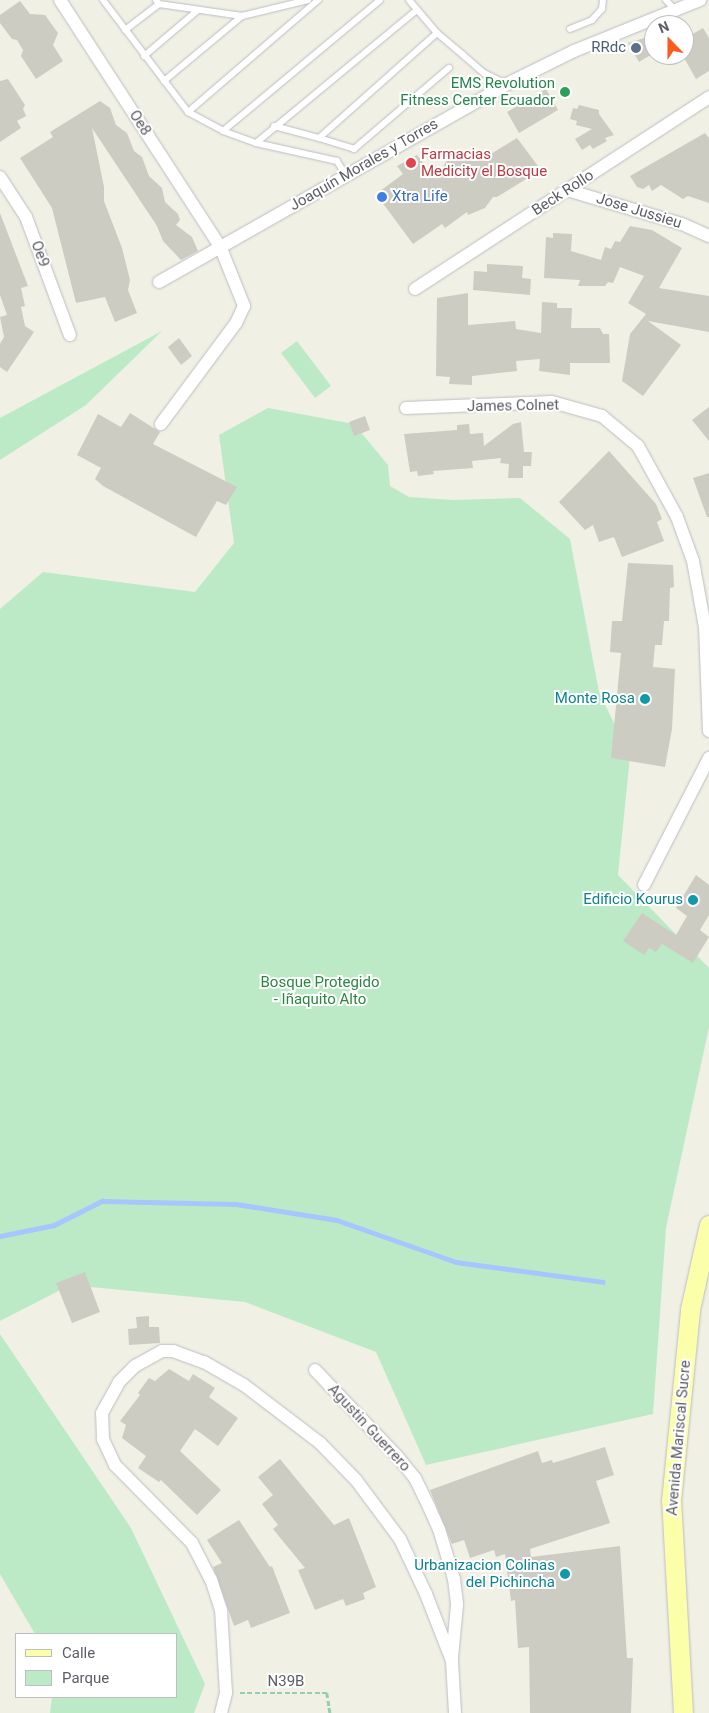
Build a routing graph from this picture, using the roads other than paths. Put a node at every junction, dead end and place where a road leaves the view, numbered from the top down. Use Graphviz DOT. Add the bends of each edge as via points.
graph roads {
  1 [pos="60,0"];
  2 [pos="104,0"];
  3 [pos="308,0"];
  4 [pos="318,0"];
  5 [pos="380,0"];
  6 [pos="409,0"];
  7 [pos="603,0"];
  8 [pos="666,0"];
  9 [pos="691,1"];
  10 [pos="158,2"];
  11 [pos="198,10"];
  12 [pos="417,10"];
  13 [pos="675,10"];
  14 [pos="242,16"];
  15 [pos="570,29"];
  16 [pos="125,30"];
  17 [pos="437,33"];
  18 [pos="144,56"];
  19 [pos="449,68"];
  20 [pos="164,81"];
  21 [pos="507,84"];
  22 [pos="709,97"];
  23 [pos="188,112"];
  24 [pos="274,126"];
  25 [pos="223,131"];
  26 [pos="319,138"];
  27 [pos="256,143"];
  28 [pos="346,176"];
  29 [pos="0,177"];
  30 [pos="567,190"];
  31 [pos="709,236"];
  32 [pos="220,246"];
  33 [pos="159,282"];
  34 [pos="416,289"];
  35 [pos="70,335"];
  36 [pos="406,408"];
  37 [pos="160,424"];
  38 [pos="709,731"];
  39 [pos="709,758"];
  40 [pos="644,885"];
  41 [pos="709,1225"];
  42 [pos="315,1370"];
  43 [pos="452,1661"];
  44 [pos="221,1713"];
  45 [pos="455,1713"];
  46 [pos="683,1713"];
  1 -- 32 [label="street, Oe8"];
  2 -- 16 [label="lane"];
  3 -- 14 [label="lane"];
  4 -- 23 [label="lane"];
  5 -- 25 [label="lane"];
  6 -- 12 [label="lane"];
  7 -- 15 [label="lane" via="602,9 592,20"];
  8 -- 13 [label="lane"];
  9 -- 13 [label="street, Joaquín Morales y Torres"];
  10 -- 11 [label="lane"];
  10 -- 16 [label="lane"];
  11 -- 14 [label="lane"];
  11 -- 18 [label="lane"];
  12 -- 17 [label="lane"];
  12 -- 24 [label="lane"];
  13 -- 21 [label="street, Joaquín Morales y Torres" via="574,51"];
  14 -- 20 [label="lane"];
  16 -- 18 [label="lane"];
  17 -- 21 [label="lane" via="484,73"];
  17 -- 26 [label="lane"];
  18 -- 20 [label="lane"];
  19 -- 26 [label="lane" via="354,148"];
  20 -- 23 [label="lane"];
  21 -- 28 [label="street, Joaquín Morales y Torres"];
  22 -- 30 [label="street, Beck Rollo"];
  23 -- 25 [label="lane"];
  24 -- 26 [label="lane"];
  24 -- 27 [label="lane"];
  25 -- 27 [label="lane"];
  27 -- 28 [label="lane" via="338,161"];
  28 -- 32 [label="street, Joaquín Morales y Torres"];
  29 -- 35 [label="street, Oe9" via="26,217"];
  30 -- 31 [label="street, Jose Jussieu" via="682,224"];
  30 -- 34 [label="street, Beck Rollo"];
  32 -- 33 [label="street, Joaquín Morales y Torres"];
  32 -- 37 [label="street, Oe8" via="244,306 242,313"];
  36 -- 38 [label="street, James Colnet" via="552,402 602,416 638,446 677,516 693,561 705,627"];
  39 -- 40 [label="street"];
  41 -- 46 [label="main road, Avenida Mariscal Sucre" via="690,1309 671,1501"];
  42 -- 43 [label="street, Agustin Guerrero" via="398,1456 415,1478 440,1529 454,1579 457,1606"];
  43 -- 44 [label="street" via="400,1539 356,1480 320,1443 244,1385 204,1362 162,1350 135,1366 119,1382 102,1413 102,1439 115,1465 192,1544 211,1580 221,1610 226,1693"];
  43 -- 45 [label="street"];
}
